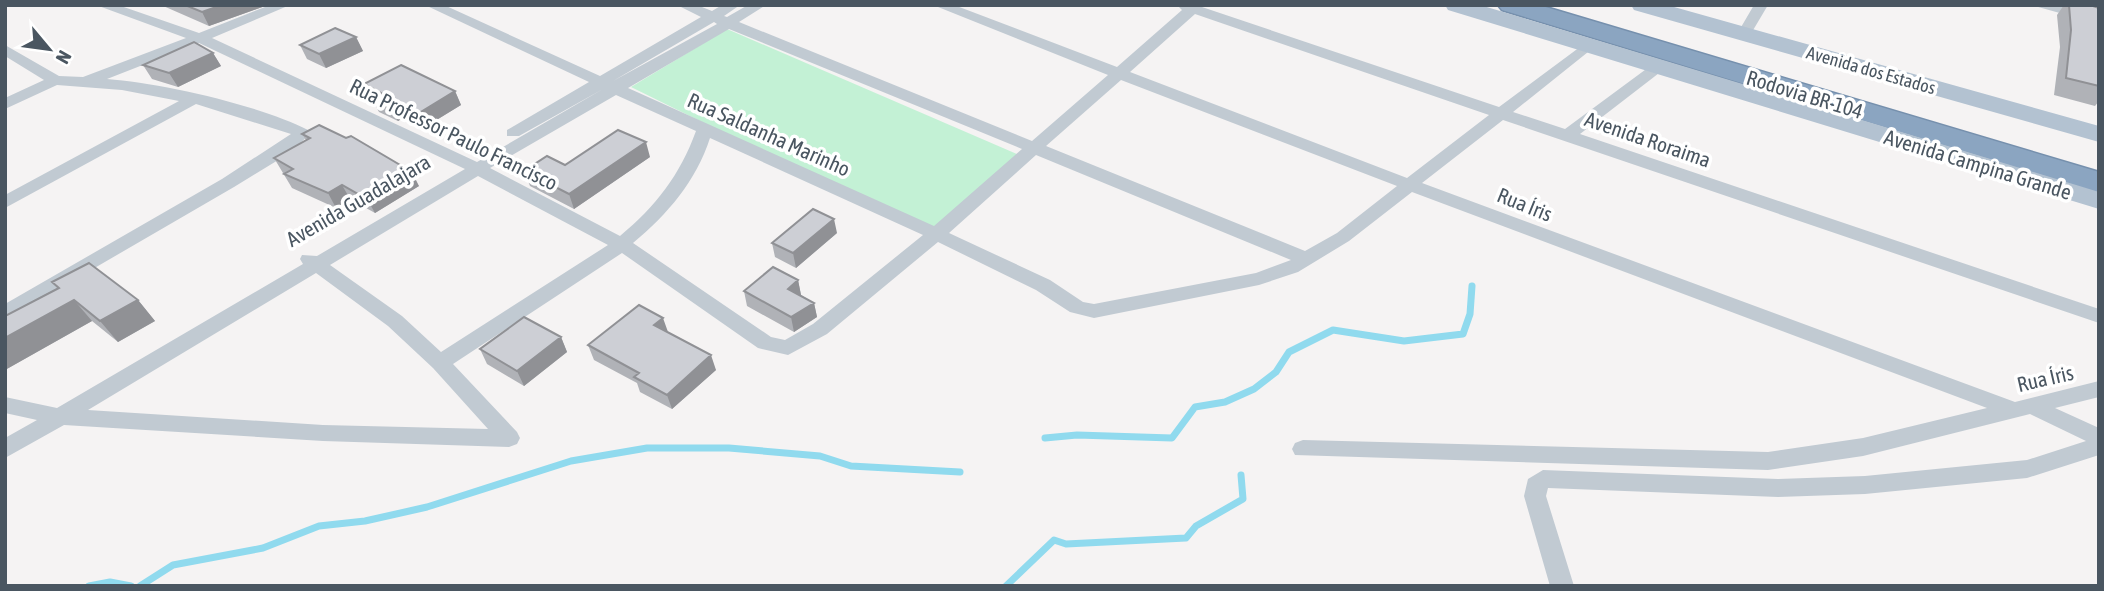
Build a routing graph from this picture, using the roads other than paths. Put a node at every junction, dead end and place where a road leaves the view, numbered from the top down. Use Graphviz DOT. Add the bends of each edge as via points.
graph roads {
  1 [pos="103,5"];
  2 [pos="283,5"];
  3 [pos="432,5"];
  4 [pos="684,5"];
  5 [pos="759,5"];
  6 [pos="940,5"];
  7 [pos="1456,5"];
  8 [pos="1511,5"];
  9 [pos="1570,5"];
  10 [pos="1642,5"];
  11 [pos="1761,5"];
  12 [pos="2038,5"];
  13 [pos="1191,6"];
  14 [pos="725,15"];
  15 [pos="2099,20"];
  16 [pos="1744,34"];
  17 [pos="201,38"];
  18 [pos="1588,45"];
  19 [pos="5,49"];
  20 [pos="1658,67"];
  21 [pos="1121,74"];
  22 [pos="55,80"];
  23 [pos="84,82"];
  24 [pos="607,87"];
  25 [pos="194,99"];
  26 [pos="5,104"];
  27 [pos="1503,114"];
  28 [pos="705,130"];
  29 [pos="302,133"];
  30 [pos="2099,134"];
  31 [pos="1567,135"];
  32 [pos="1038,148"];
  33 [pos="2099,159"];
  34 [pos="471,165"];
  35 [pos="2099,182"];
  36 [pos="1410,183"];
  37 [pos="2099,200"];
  38 [pos="5,202"];
  39 [pos="936,234"];
  40 [pos="623,245"];
  41 [pos="1304,258"];
  42 [pos="311,261"];
  43 [pos="5,313"];
  44 [pos="2099,316"];
  45 [pos="440,363"];
  46 [pos="2099,389"];
  47 [pos="5,405"];
  48 [pos="2023,408"];
  49 [pos="49,415"];
  50 [pos="5,434"];
  51 [pos="2099,438"];
  52 [pos="2099,446"];
  53 [pos="5,449"];
  54 [pos="1303,449"];
  55 [pos="1562,586"];
  1 -- 17 [label="street, Rua Professor Paulo Francisco"];
  2 -- 17 [label="street"];
  3 -- 24 [label="street, Rua Saldanha Marinho"];
  4 -- 14 [label="street"];
  5 -- 14 [label="street"];
  6 -- 21 [label="street, Rua Íris"];
  7 -- 18 [label="main road, Avenida Campina Grande"];
  8 -- 35 [label="highway, Rodovia BR-104"];
  9 -- 33 [label="highway, Rodovia BR-104"];
  10 -- 16 [label="main road, Avenida dos Estados"];
  11 -- 16 [label="street"];
  12 -- 15 [label="street"];
  13 -- 21 [label="street"];
  13 -- 27 [label="street, Avenida Roraima"];
  14 -- 24 [label="street"];
  14 -- 32 [label="street"];
  16 -- 30 [label="main road, Avenida dos Estados"];
  17 -- 23 [label="street"];
  17 -- 34 [label="street, Rua Professor Paulo Francisco"];
  18 -- 20 [label="main road, Avenida Campina Grande"];
  18 -- 27 [label="street"];
  19 -- 22 [label="street"];
  20 -- 31 [label="street"];
  20 -- 37 [label="main road, Avenida Campina Grande"];
  21 -- 32 [label="street"];
  21 -- 36 [label="street, Rua Íris"];
  22 -- 23 [label="street"];
  22 -- 26 [label="street"];
  23 -- 25 [label="street"];
  24 -- 28 [label="street, Rua Saldanha Marinho"];
  24 -- 34 [label="street"];
  25 -- 29 [label="street"];
  25 -- 38 [label="street"];
  27 -- 31 [label="street, Avenida Roraima"];
  27 -- 36 [label="street"];
  28 -- 39 [label="street, Rua Saldanha Marinho"];
  28 -- 40 [label="street" via="689,173"];
  29 -- 43 [label="street" via="228,183"];
  31 -- 44 [label="street, Avenida Roraima"];
  32 -- 39 [label="street"];
  32 -- 41 [label="street"];
  34 -- 40 [label="street, Rua Professor Paulo Francisco"];
  34 -- 42 [label="street"];
  36 -- 41 [label="street" via="1343,237"];
  36 -- 48 [label="street, Rua Íris" via="1602,259"];
  39 -- 40 [label="street, Rua Professor Paulo Francisco" via="788,348 765,343"];
  39 -- 41 [label="street, Rua Saldanha Marinho" via="1043,285 1084,310 1114,309 1259,279 1283,272"];
  40 -- 45 [label="street"];
  42 -- 45 [label="street" via="395,321"];
  42 -- 49 [label="street"];
  45 -- 49 [label="street" via="509,438 323,433"];
  46 -- 48 [label="street, Rua Íris"];
  47 -- 49 [label="street"];
  48 -- 51 [label="street"];
  48 -- 54 [label="street" via="1863,447 1768,461"];
  49 -- 50 [label="street"];
  49 -- 53 [label="street"];
  52 -- 55 [label="street" via="2049,464 1999,474 1854,485 1777,488 1543,479 1535,496"];
}
